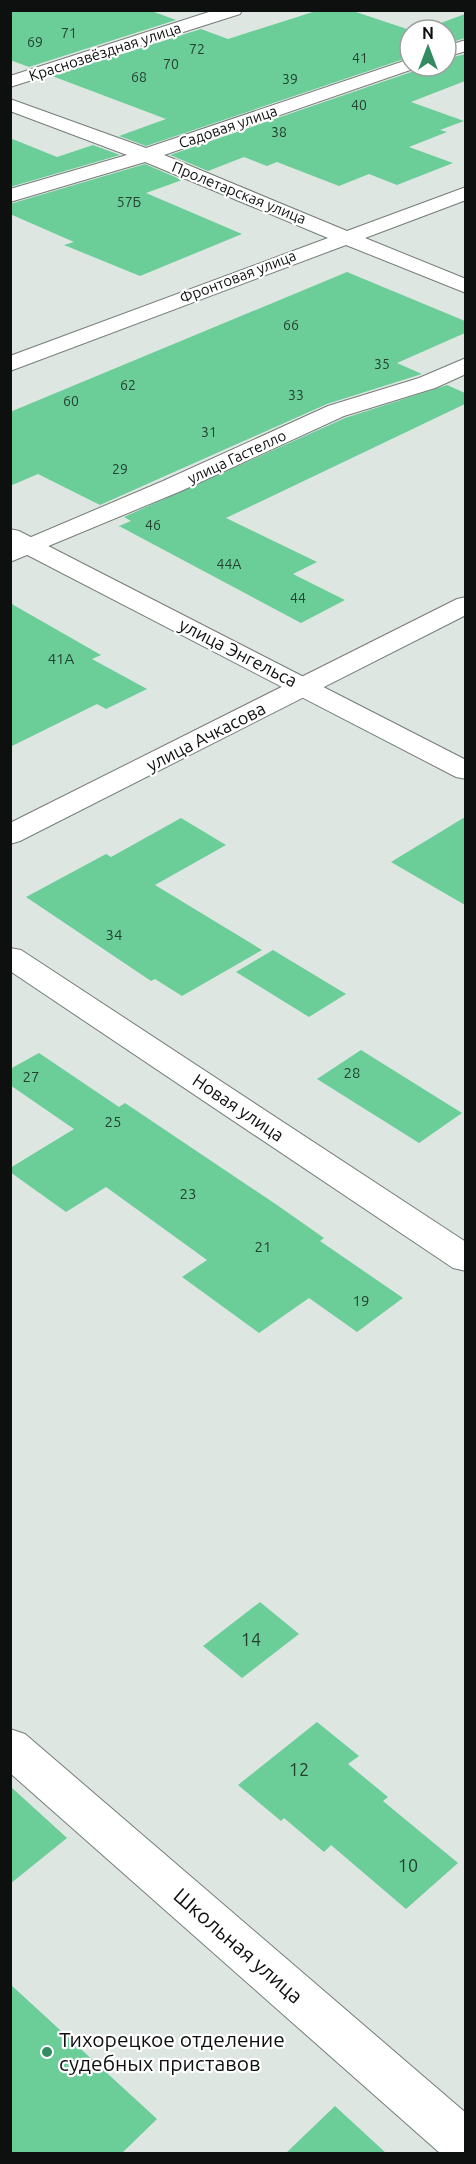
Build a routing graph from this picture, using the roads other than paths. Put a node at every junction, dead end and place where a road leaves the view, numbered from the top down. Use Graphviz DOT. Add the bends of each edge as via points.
graph roads {
  1 [pos="234,10"];
  2 [pos="398,68"];
  3 [pos="10,82"];
  4 [pos="10,104"];
  5 [pos="146,155"];
  6 [pos="465,193"];
  7 [pos="10,196"];
  8 [pos="344,237"];
  9 [pos="465,287"];
  10 [pos="10,364"];
  11 [pos="465,365"];
  12 [pos="17,545"];
  13 [pos="465,605"];
  14 [pos="305,687"];
  15 [pos="465,771"];
  16 [pos="10,835"];
  17 [pos="10,957"];
  18 [pos="465,1259"];
  19 [pos="10,1747"];
  20 [pos="465,2144"];
  1 -- 3 [label="street, Краснозвёздная улица"];
  2 -- 5 [label="street, Садовая улица"];
  4 -- 5 [label="street, Пролетарская улица"];
  5 -- 7 [label="street, Садовая улица"];
  5 -- 8 [label="street, Пролетарская улица"];
  6 -- 8 [label="street, Фронтовая улица"];
  8 -- 9 [label="street, Пролетарская улица"];
  8 -- 10 [label="street, Фронтовая улица"];
  11 -- 12 [label="street, улица Гастелло" via="427,382 336,411 172,486"];
  12 -- 14 [label="street, улица Энгельса"];
  13 -- 14 [label="street, улица Ачкасова"];
  14 -- 15 [label="street, улица Энгельса"];
  14 -- 16 [label="street, улица Ачкасова"];
  17 -- 18 [label="street, Новая улица"];
  19 -- 20 [label="street, Школьная улица"];
}
